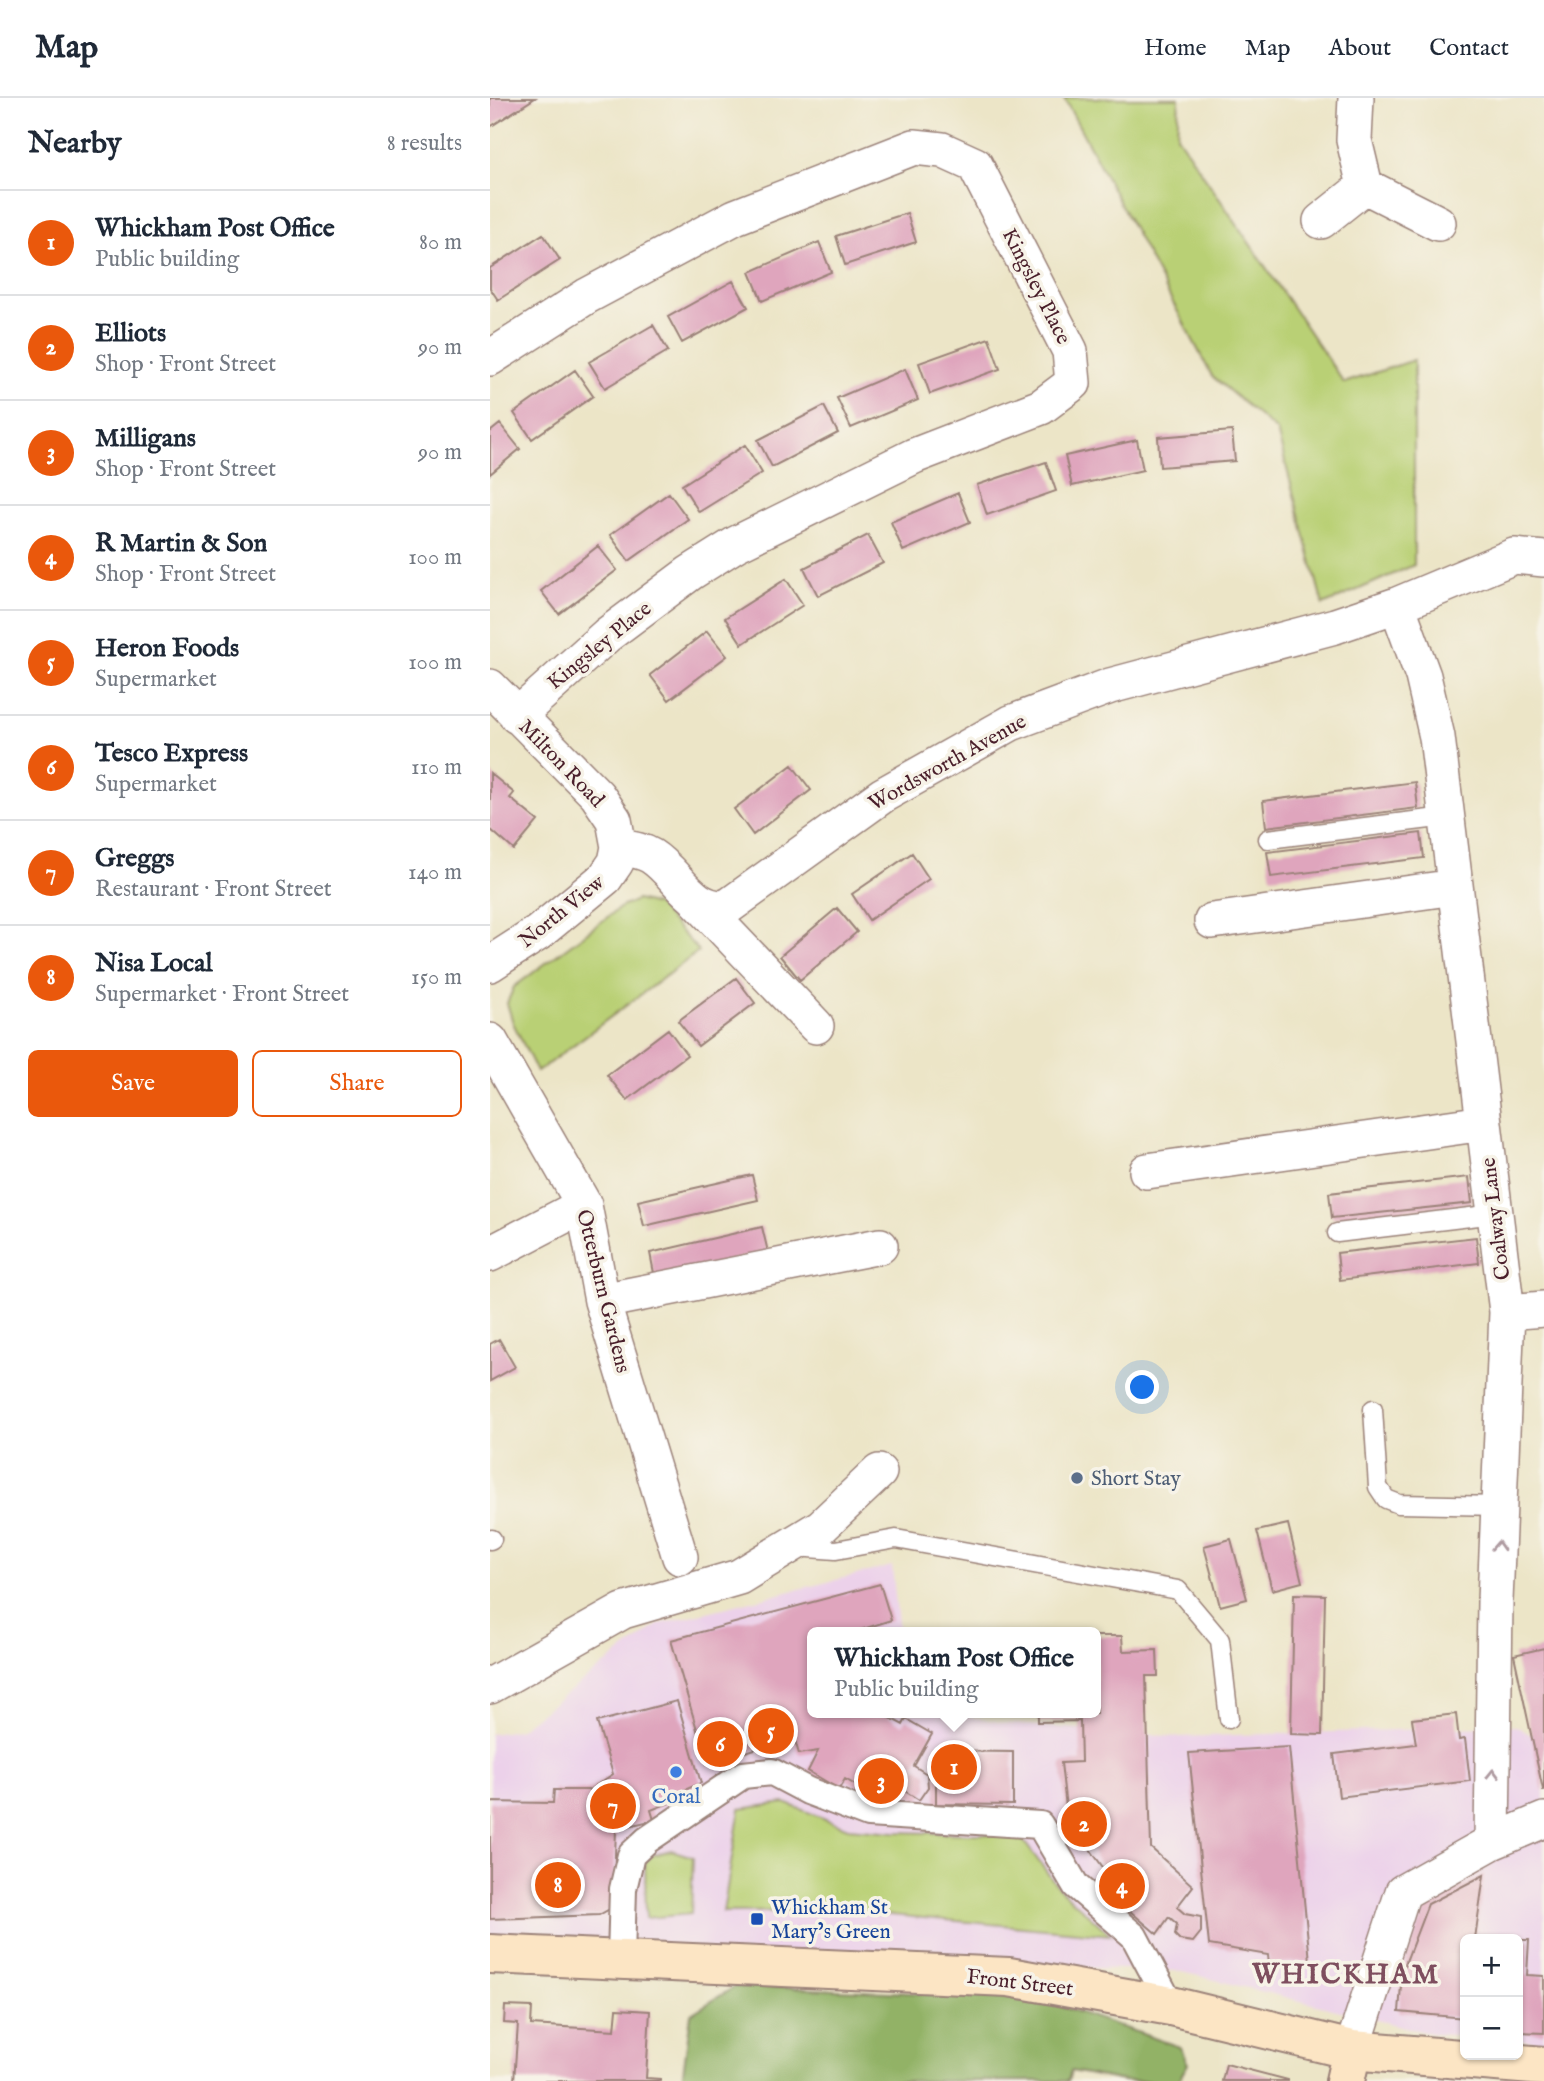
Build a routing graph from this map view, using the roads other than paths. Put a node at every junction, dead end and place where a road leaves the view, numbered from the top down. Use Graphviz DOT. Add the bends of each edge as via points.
graph roads {
  1 [pos="1356,98"];
  2 [pos="1365,186"];
  3 [pos="1321,221"];
  4 [pos="1438,223"];
  5 [pos="490,358"];
  6 [pos="1544,559"];
  7 [pos="1397,605"];
  8 [pos="490,687"];
  9 [pos="517,716"];
  10 [pos="1446,817"];
  11 [pos="1268,839"];
  12 [pos="619,847"];
  13 [pos="1455,887"];
  14 [pos="697,901"];
  15 [pos="1212,921"];
  16 [pos="490,964"];
  17 [pos="816,1026"];
  18 [pos="490,1041"];
  19 [pos="1484,1123"];
  20 [pos="1147,1171"];
  21 [pos="584,1205"];
  22 [pos="1495,1214"];
  23 [pos="1337,1234"];
  24 [pos="880,1246"];
  25 [pos="490,1254"];
  26 [pos="602,1301"];
  27 [pos="1544,1309"];
  28 [pos="1507,1312"];
  29 [pos="1373,1409"];
  30 [pos="879,1472"];
  31 [pos="1500,1506"];
  32 [pos="788,1547"];
  33 [pos="680,1557"];
  34 [pos="490,1686"];
  35 [pos="1229,1719"];
  36 [pos="1544,1820"];
  37 [pos="1492,1842"];
  38 [pos="490,1954"];
  39 [pos="621,1957"];
  40 [pos="1171,2006"];
  41 [pos="1348,2066"];
  42 [pos="1544,2066"];
  1 -- 2 [label="street" via="1354,140"];
  2 -- 3 [label="street"];
  2 -- 4 [label="street"];
  5 -- 9 [label="street, Kingsley Place" via="587,296 735,217 914,147 942,150 975,165 1070,351 1073,383 1041,407 914,456 736,544 607,635"];
  6 -- 7 [label="street, Wordsworth Avenue" via="1514,556"];
  7 -- 10 [label="street, Coalway Lane" via="1423,676 1437,737"];
  7 -- 14 [label="street, Wordsworth Avenue" via="1110,686 1011,723 883,795 734,905 716,908"];
  8 -- 9 [label="street, Milton Road"];
  9 -- 12 [label="street, Milton Road" via="603,803 614,820"];
  10 -- 11 [label="lane"];
  10 -- 13 [label="street, Coalway Lane"];
  12 -- 14 [label="street" via="657,861"];
  12 -- 16 [label="street, North View" via="605,878 538,933"];
  13 -- 15 [label="street"];
  13 -- 19 [label="street, Coalway Lane"];
  14 -- 17 [label="street"];
  18 -- 21 [label="street, Otterburn Gardens"];
  19 -- 20 [label="street"];
  19 -- 22 [label="street, Coalway Lane"];
  21 -- 25 [label="street"];
  21 -- 26 [label="street, Otterburn Gardens"];
  22 -- 23 [label="lane"];
  22 -- 28 [label="street, Coalway Lane"];
  24 -- 26 [label="street"];
  26 -- 33 [label="street, Otterburn Gardens"];
  27 -- 28 [label="street"];
  28 -- 31 [label="street, Coalway Lane"];
  29 -- 31 [label="lane" via="1378,1487 1386,1499 1399,1504"];
  30 -- 32 [label="street" via="821,1527"];
  37 -- 31 [label="street, Coalway Lane, one-way"];
  32 -- 34 [label="street" via="739,1577 623,1611"];
  32 -- 35 [label="lane" via="836,1550 896,1539 1178,1590 1220,1640"];
  36 -- 37 [label="street"];
  37 -- 41 [label="street" via="1403,1892"];
  38 -- 39 [label="main road, Front Street"];
  39 -- 40 [label="main road, Front Street" via="1009,1977"];
  39 -- 40 [label="street" via="623,1889 631,1855 743,1775 772,1772 868,1814 1040,1825 1076,1886 1134,1936"];
  40 -- 41 [label="main road, Front Street"];
  41 -- 42 [label="main road, Front Street"];
}
